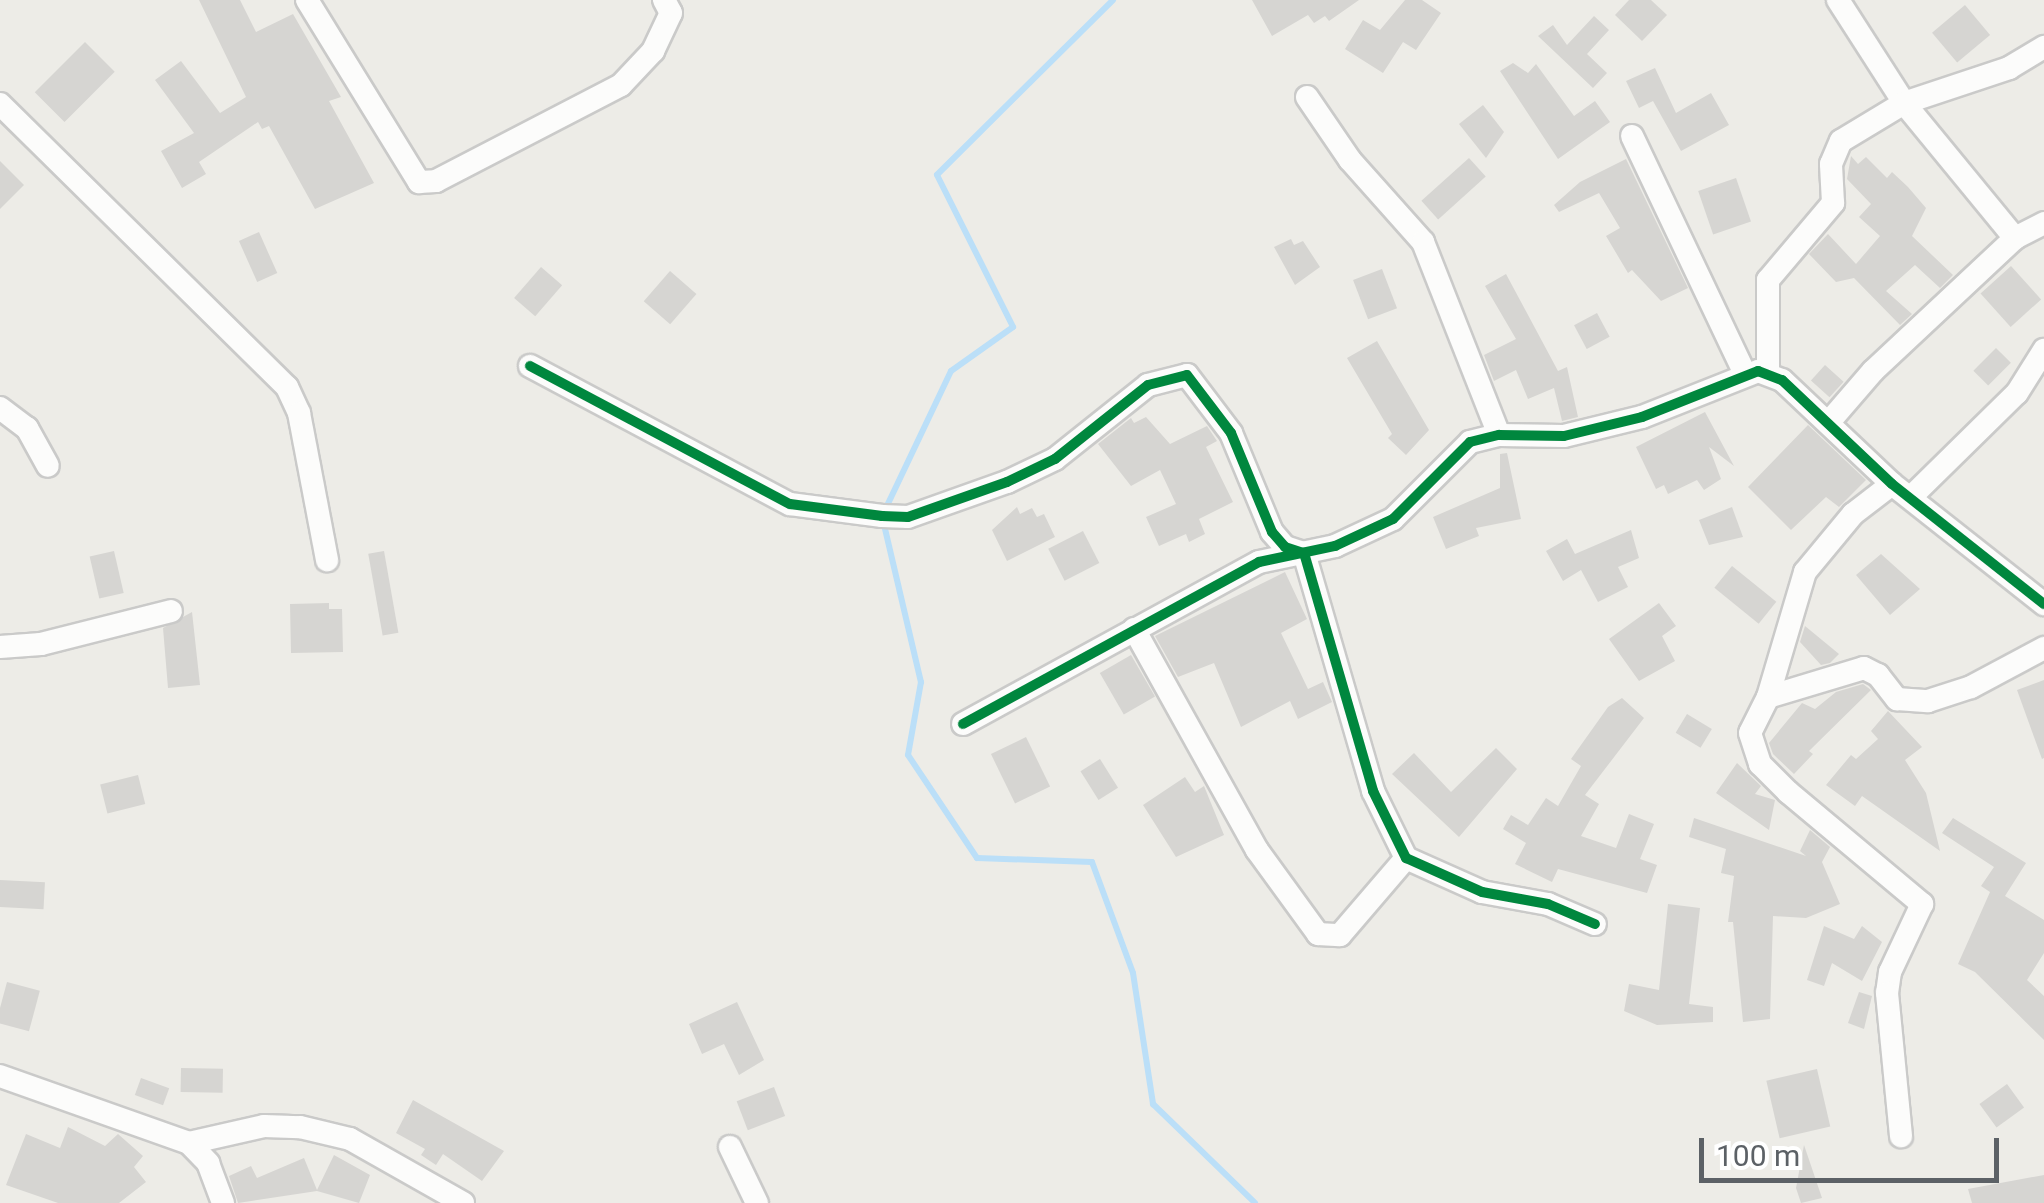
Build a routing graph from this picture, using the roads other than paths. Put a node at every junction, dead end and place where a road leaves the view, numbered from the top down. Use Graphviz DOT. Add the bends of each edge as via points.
graph roads {
  1 [pos="308,0"];
  2 [pos="664,0"];
  3 [pos="1838,0"];
  4 [pos="2044,48"];
  5 [pos="1307,97"];
  6 [pos="1904,103"];
  7 [pos="0,104"];
  8 [pos="1632,136"];
  9 [pos="2044,223"];
  10 [pos="2015,238"];
  11 [pos="2044,350"];
  12 [pos="530,366"];
  13 [pos="1756,373"];
  14 [pos="0,408"];
  15 [pos="1828,422"];
  16 [pos="1500,435"];
  17 [pos="48,466"];
  18 [pos="1902,490"];
  19 [pos="1304,553"];
  20 [pos="327,560"];
  21 [pos="2044,604"];
  22 [pos="172,611"];
  23 [pos="1134,629"];
  24 [pos="0,646"];
  25 [pos="2044,648"];
  26 [pos="1768,697"];
  27 [pos="964,724"];
  28 [pos="1406,858"];
  29 [pos="1595,924"];
  30 [pos="0,1076"];
  31 [pos="1901,1136"];
  32 [pos="189,1143"];
  33 [pos="730,1147"];
  34 [pos="223,1203"];
  35 [pos="463,1203"];
  36 [pos="757,1203"];
  1 -- 2 [label="street" via="419,182 436,181 622,85 653,50 670,13"];
  3 -- 6 [label="street"];
  4 -- 6 [label="street" via="2009,68"];
  5 -- 16 [label="street" via="1350,160 1423,242"];
  6 -- 10 [label="street"];
  6 -- 13 [label="street" via="1841,141 1831,164 1833,203 1768,280"];
  7 -- 20 [label="street" via="287,386 299,414"];
  8 -- 13 [label="street"];
  9 -- 10 [label="street"];
  10 -- 15 [label="street" via="1872,371"];
  11 -- 18 [label="street" via="2017,393"];
  12 -- 19 [label="street" via="804,507 908,516 1055,459 1148,385 1187,375 1231,433 1272,532 1285,547"];
  13 -- 15 [label="street"];
  13 -- 16 [label="street" via="1642,416 1564,436"];
  14 -- 17 [label="street" via="27,428"];
  15 -- 18 [label="street"];
  16 -- 19 [label="street" via="1470,442 1393,520"];
  18 -- 21 [label="street"];
  18 -- 26 [label="street" via="1853,514 1805,572"];
  19 -- 23 [label="street" via="1258,562"];
  19 -- 28 [label="street" via="1373,791"];
  22 -- 24 [label="street" via="41,644"];
  23 -- 27 [label="street"];
  23 -- 28 [label="street" via="1257,850 1318,934 1340,935"];
  25 -- 26 [label="street" via="1971,687 1928,701 1898,698 1864,668"];
  26 -- 31 [label="street" via="1750,732 1760,764 1922,904 1887,993"];
  28 -- 29 [label="street" via="1482,892 1548,904"];
  30 -- 32 [label="street"];
  32 -- 34 [label="street" via="208,1163"];
  32 -- 35 [label="street" via="264,1126 300,1127 350,1139"];
  33 -- 36 [label="street"];
}
